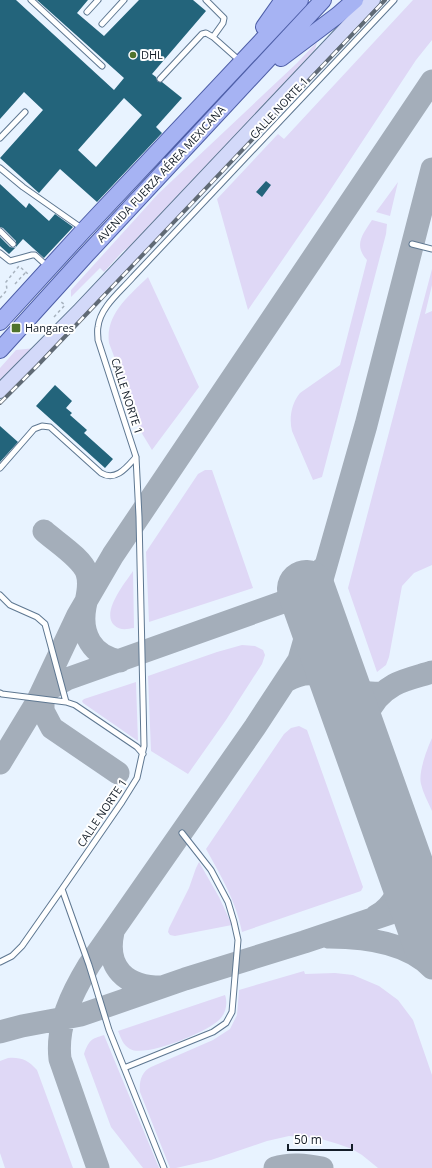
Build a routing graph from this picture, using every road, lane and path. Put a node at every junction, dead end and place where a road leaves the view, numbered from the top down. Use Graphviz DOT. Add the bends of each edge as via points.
graph roads {
  1 [pos="31,0"];
  2 [pos="98,0"];
  3 [pos="124,0"];
  4 [pos="206,0"];
  5 [pos="283,0"];
  6 [pos="300,0"];
  7 [pos="307,0"];
  8 [pos="318,0"];
  9 [pos="323,0"];
  10 [pos="355,0"];
  11 [pos="373,0"];
  12 [pos="394,0"];
  13 [pos="87,12"];
  14 [pos="102,24"];
  15 [pos="213,37"];
  16 [pos="241,62"];
  17 [pos="102,66"];
  18 [pos="160,79"];
  19 [pos="225,106"];
  20 [pos="25,112"];
  21 [pos="0,138"];
  22 [pos="0,168"];
  23 [pos="84,230"];
  24 [pos="0,231"];
  25 [pos="12,244"];
  26 [pos="412,244"];
  27 [pos="432,249"];
  28 [pos="0,253"];
  29 [pos="49,268"];
  30 [pos="16,284"];
  31 [pos="0,298"];
  32 [pos="60,310"];
  33 [pos="54,317"];
  34 [pos="0,322"];
  35 [pos="0,329"];
  36 [pos="0,342"];
  37 [pos="0,350"];
  38 [pos="0,391"];
  39 [pos="136,457"];
  40 [pos="0,468"];
  41 [pos="0,595"];
  42 [pos="1,695"];
  43 [pos="66,702"];
  44 [pos="144,754"];
  45 [pos="182,833"];
  46 [pos="62,889"];
  47 [pos="0,962"];
  48 [pos="124,1068"];
  49 [pos="164,1168"];
  1 -- 17 [label="lane"];
  2 -- 13 [label="lane"];
  3 -- 14 [label="lane"];
  4 -- 15 [label="lane" via="224,18 224,23"];
  5 -- 16 [label="main road"];
  6 -- 16 [label="main road, AVENIDA FUERZA AÉREA MEXICANA"];
  7 -- 35 [label="lane"];
  8 -- 36 [label="lane"];
  9 -- 19 [label="main road, AVENIDA FUERZA AÉREA MEXICANA"];
  10 -- 19 [label="main road" via="297,44"];
  11 -- 38 [label="street"];
  12 -- 39 [label="lane, CALLE NORTE 1" via="111,301 102,314 98,340"];
  15 -- 16 [label="lane"];
  15 -- 18 [label="lane" via="206,32 202,34"];
  16 -- 23 [label="main road, AVENIDA FUERZA AÉREA MEXICANA"];
  19 -- 37 [label="main road, AVENIDA FUERZA AÉREA MEXICANA"];
  20 -- 21 [label="lane"];
  22 -- 23 [label="lane"];
  23 -- 29 [label="main road, AVENIDA FUERZA AÉREA MEXICANA"];
  24 -- 25 [label="lane"];
  26 -- 27 [label="lane"];
  28 -- 29 [label="lane" via="10,261 35,255"];
  29 -- 34 [label="main road, AVENIDA FUERZA AÉREA MEXICANA"];
  30 -- 31 [label="path" via="26,272 19,266 6,282 7,290"];
  32 -- 33 [label="path"];
  39 -- 40 [label="lane" via="117,474 106,476 50,427 42,426 34,430"];
  39 -- 44 [label="lane, CALLE NORTE 1"];
  41 -- 43 [label="lane" via="10,605 37,616 45,624"];
  42 -- 43 [label="lane"];
  43 -- 44 [label="lane" via="75,705"];
  44 -- 46 [label="lane, CALLE NORTE 1" via="135,782"];
  45 -- 48 [label="lane" via="211,870 228,902 234,922 238,940 232,1012 226,1023 213,1032"];
  46 -- 47 [label="lane, CALLE NORTE 1" via="22,946 12,956"];
  46 -- 48 [label="lane"];
  48 -- 49 [label="lane"];
}
